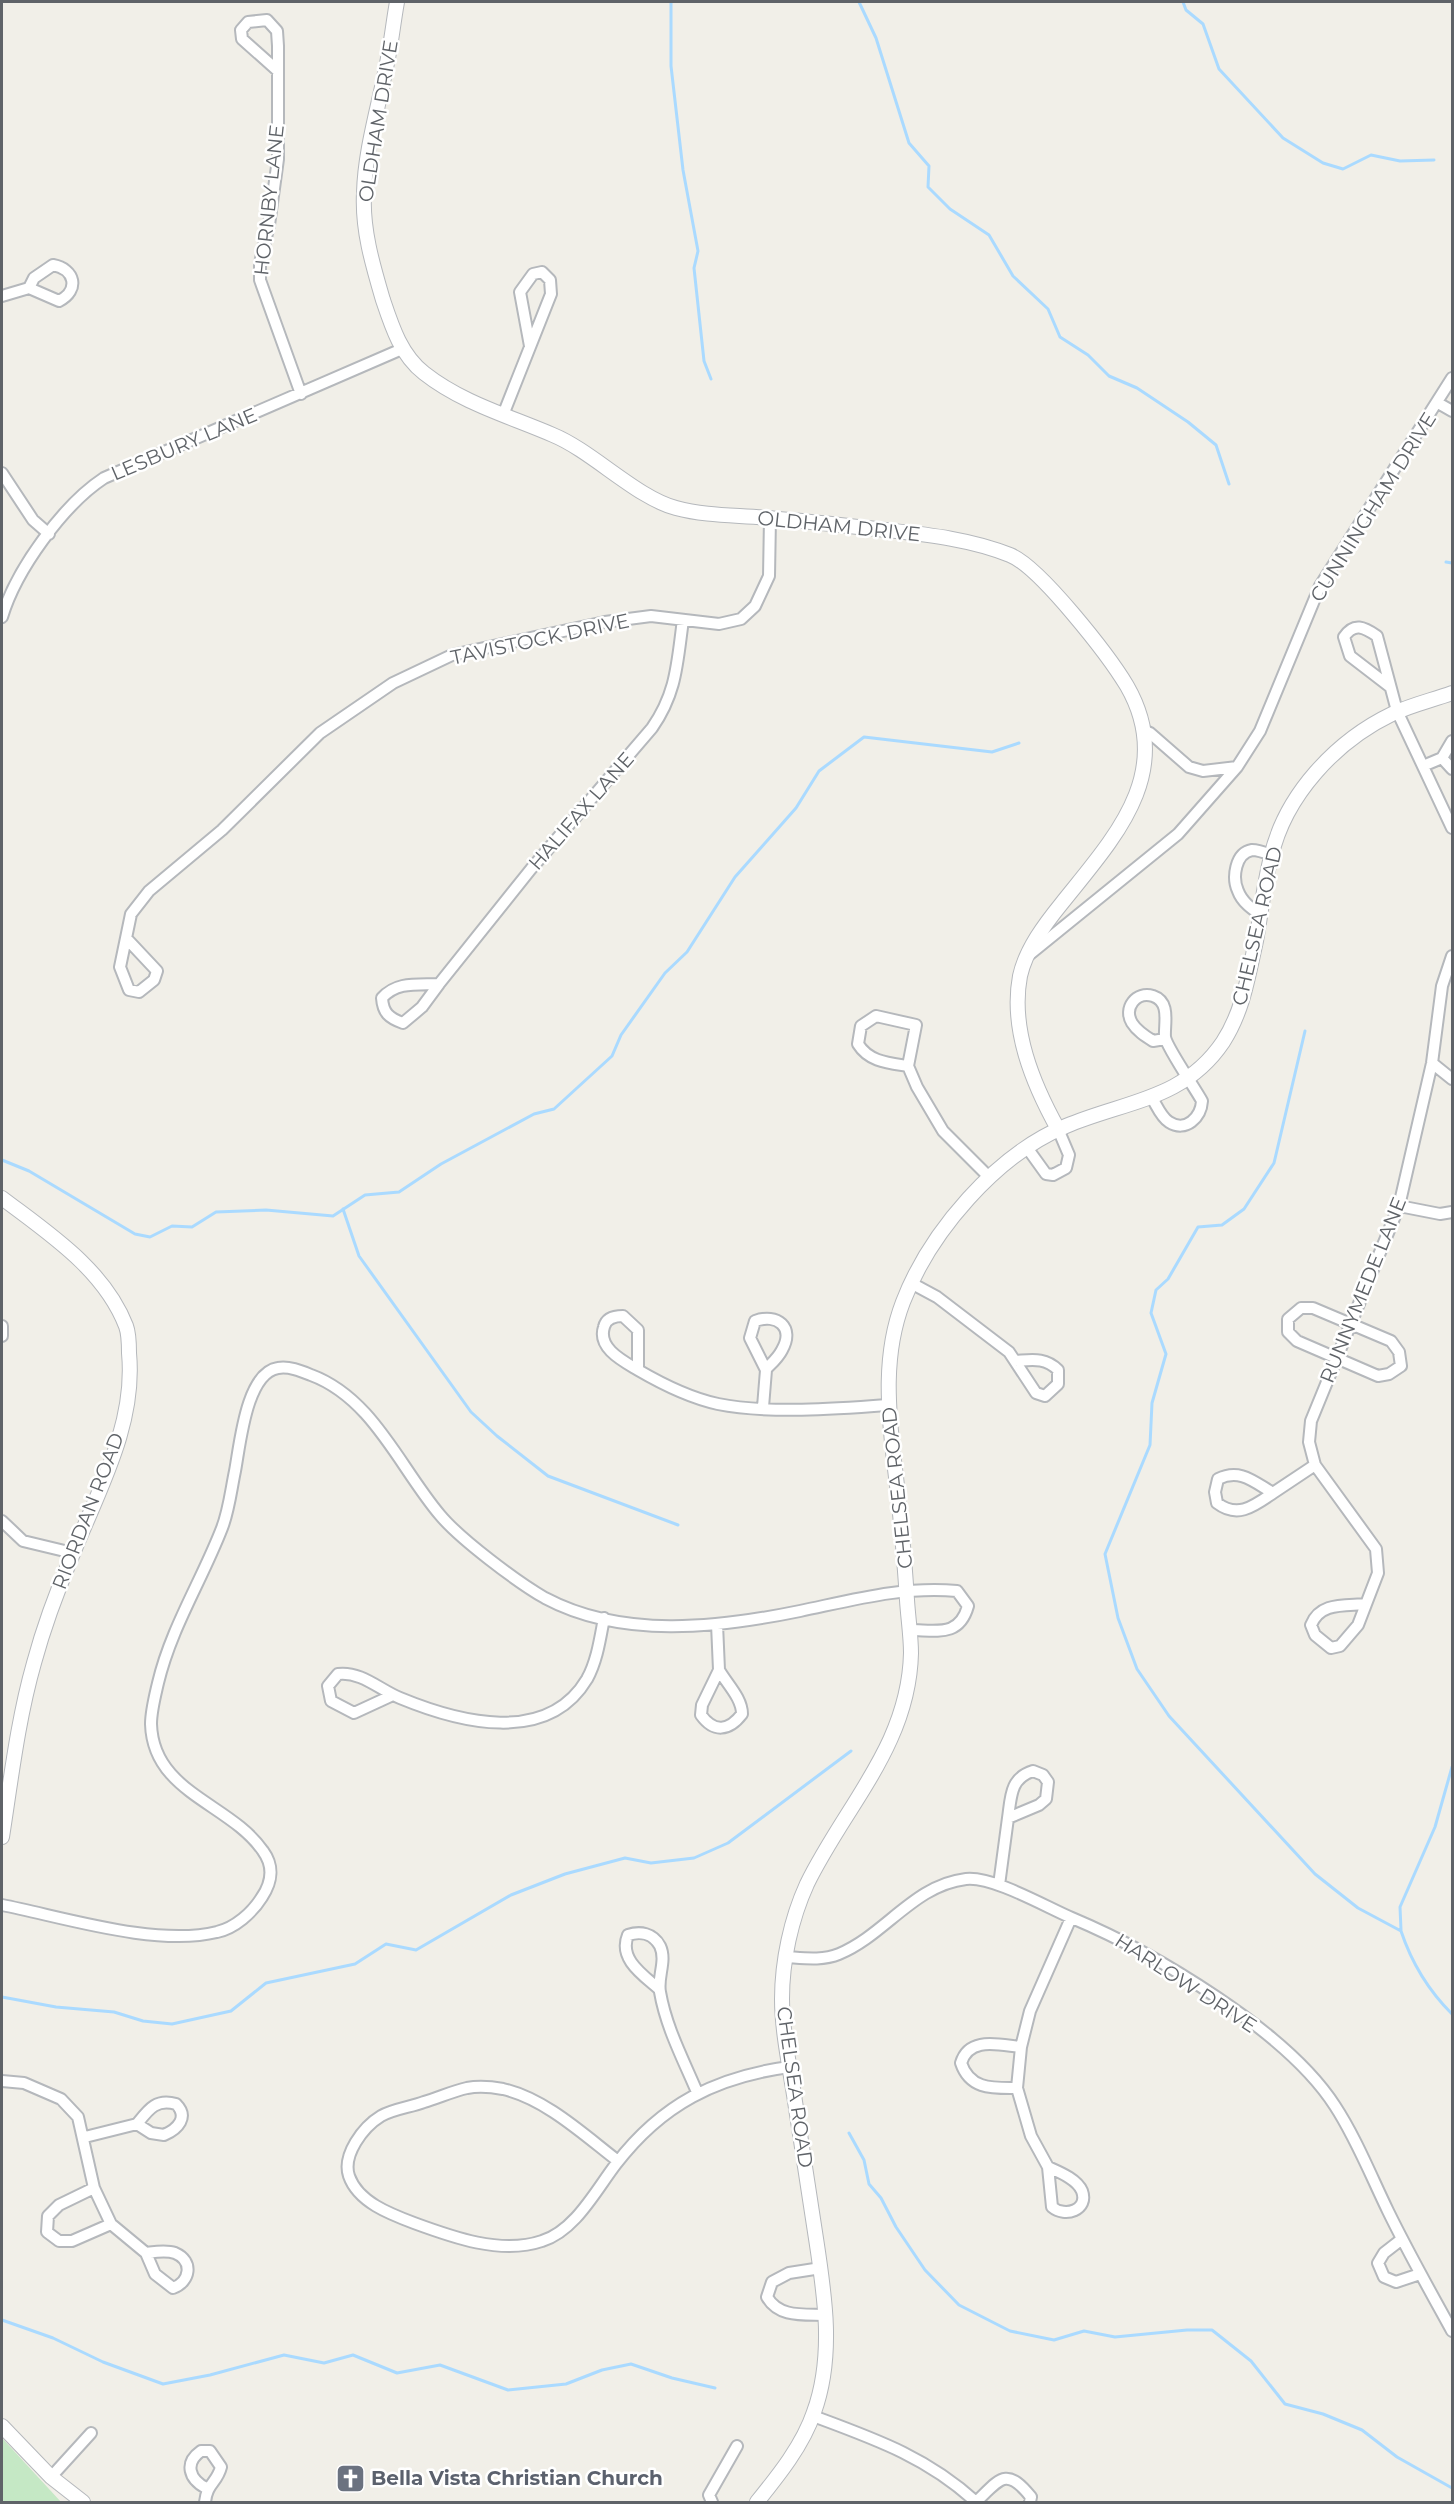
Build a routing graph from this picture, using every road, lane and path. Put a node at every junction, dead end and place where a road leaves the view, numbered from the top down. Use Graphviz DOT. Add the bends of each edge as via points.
graph roads {
  1 [pos="396,2"];
  2 [pos="278,71"];
  3 [pos="29,288"];
  4 [pos="2,296"];
  5 [pos="530,346"];
  6 [pos="402,349"];
  7 [pos="1452,378"];
  8 [pos="301,394"];
  9 [pos="1438,403"];
  10 [pos="1452,411"];
  11 [pos="503,415"];
  12 [pos="2,473"];
  13 [pos="770,518"];
  14 [pos="49,534"];
  15 [pos="5,595"];
  16 [pos="2,617"];
  17 [pos="683,620"];
  18 [pos="1389,686"];
  19 [pos="1452,693"];
  20 [pos="1397,711"];
  21 [pos="1143,730"];
  22 [pos="1452,741"];
  23 [pos="1442,758"];
  24 [pos="1423,766"];
  25 [pos="1237,767"];
  26 [pos="1452,769"];
  27 [pos="1452,828"];
  28 [pos="1271,855"];
  29 [pos="1261,915"];
  30 [pos="126,938"];
  31 [pos="1027,956"];
  32 [pos="1452,956"];
  33 [pos="439,984"];
  34 [pos="1165,1040"];
  35 [pos="1432,1063"];
  36 [pos="908,1066"];
  37 [pos="1188,1077"];
  38 [pos="1452,1079"];
  39 [pos="1152,1098"];
  40 [pos="1058,1129"];
  41 [pos="1028,1149"];
  42 [pos="989,1177"];
  43 [pos="2,1198"];
  44 [pos="1400,1206"];
  45 [pos="1452,1212"];
  46 [pos="911,1283"];
  47 [pos="1352,1323"];
  48 [pos="2,1326"];
  49 [pos="2,1336"];
  50 [pos="1337,1358"];
  51 [pos="1015,1361"];
  52 [pos="638,1370"];
  53 [pos="766,1370"];
  54 [pos="887,1405"];
  55 [pos="763,1407"];
  56 [pos="1315,1465"];
  57 [pos="1273,1493"];
  58 [pos="2,1521"];
  59 [pos="73,1553"];
  60 [pos="906,1590"];
  61 [pos="1365,1604"];
  62 [pos="604,1618"];
  63 [pos="717,1624"];
  64 [pos="909,1630"];
  65 [pos="719,1670"];
  66 [pos="393,1695"];
  67 [pos="1008,1818"];
  68 [pos="3,1820"];
  69 [pos="2,1837"];
  70 [pos="999,1885"];
  71 [pos="2,1905"];
  72 [pos="1071,1918"];
  73 [pos="785,1958"];
  74 [pos="659,1989"];
  75 [pos="1021,2047"];
  76 [pos="789,2067"];
  77 [pos="2,2080"];
  78 [pos="1017,2088"];
  79 [pos="697,2092"];
  80 [pos="136,2124"];
  81 [pos="85,2137"];
  82 [pos="618,2161"];
  83 [pos="1048,2167"];
  84 [pos="94,2188"];
  85 [pos="111,2224"];
  86 [pos="1402,2239"];
  87 [pos="146,2253"];
  88 [pos="821,2268"];
  89 [pos="1420,2274"];
  90 [pos="826,2315"];
  91 [pos="1452,2331"];
  92 [pos="813,2416"];
  93 [pos="2,2426"];
  94 [pos="91,2433"];
  95 [pos="737,2446"];
  96 [pos="51,2477"];
  97 [pos="206,2488"];
  98 [pos="83,2502"];
  99 [pos="205,2502"];
  100 [pos="712,2502"];
  101 [pos="757,2502"];
  102 [pos="976,2502"];
  103 [pos="1030,2502"];
  1 -- 6 [label="street, OLDHAM DRIVE" via="364,191 365,224 375,272"];
  2 -- 2 [label="street, HORNBY LANE" via="242,39 241,30 248,22 267,20 277,31"];
  2 -- 8 [label="street, HORNBY LANE" via="278,159 260,280"];
  3 -- 4 [label="street"];
  5 -- 5 [label="street" via="551,294 550,280 542,272 533,274 520,292"];
  5 -- 11 [label="street"];
  6 -- 8 [label="street, LESBURY LANE"];
  6 -- 11 [label="street, OLDHAM DRIVE" via="420,370 456,396"];
  7 -- 9 [label="street, CUNNINGHAM DRIVE"];
  8 -- 14 [label="street, LESBURY LANE" via="104,478 84,492"];
  9 -- 10 [label="street"];
  9 -- 25 [label="street, CUNNINGHAM DRIVE" via="1320,586 1260,731"];
  11 -- 13 [label="street, OLDHAM DRIVE" via="559,437 663,504 705,514"];
  12 -- 14 [label="street" via="33,520"];
  13 -- 17 [label="street, TAVISTOCK DRIVE" via="769,576 755,606 741,619 718,624"];
  13 -- 21 [label="street, OLDHAM DRIVE" via="940,536 1011,555 1028,566 1080,622 1128,689"];
  14 -- 15 [label="street, LESBURY LANE"];
  15 -- 16 [label="street, LESBURY LANE"];
  17 -- 30 [label="street, TAVISTOCK DRIVE" via="651,616 605,622 452,655 393,683 320,733 222,830 149,891 131,914"];
  17 -- 33 [label="street, HALIFAX LANE" via="674,687 663,712"];
  18 -- 18 [label="street" via="1350,656 1344,637 1349,630 1357,626 1377,636"];
  18 -- 20 [label="street"];
  19 -- 20 [label="street, CHELSEA ROAD"];
  20 -- 24 [label="street"];
  20 -- 28 [label="street, CHELSEA ROAD" via="1364,730 1325,762 1303,787"];
  21 -- 25 [label="street" via="1189,767 1203,771"];
  21 -- 31 [label="street, OLDHAM DRIVE" via="1144,764 1139,793 1110,842 1047,922"];
  22 -- 23 [label="street"];
  23 -- 24 [label="street"];
  23 -- 26 [label="street"];
  24 -- 27 [label="street"];
  25 -- 31 [label="street, CUNNINGHAM DRIVE" via="1178,834"];
  28 -- 29 [label="street, CHELSEA ROAD"];
  28 -- 29 [label="street" via="1252,850 1237,865 1238,892"];
  29 -- 37 [label="street, CHELSEA ROAD" via="1234,1024 1208,1062"];
  30 -- 30 [label="street, TAVISTOCK DRIVE" via="120,967 129,990 139,992 154,980 157,971"];
  31 -- 40 [label="street, OLDHAM DRIVE" via="1020,976 1018,1007 1026,1056 1041,1099"];
  32 -- 35 [label="street, RUNNYMEDE LANE" via="1442,986"];
  33 -- 33 [label="street, HALIFAX LANE" via="402,985 390,990 382,998 383,1009 390,1018 403,1023 422,1007"];
  34 -- 34 [label="street" via="1165,1008 1159,999 1142,995 1133,1000 1129,1015 1132,1024 1153,1041"];
  34 -- 37 [label="street"];
  35 -- 38 [label="street"];
  35 -- 44 [label="street, RUNNYMEDE LANE"];
  36 -- 36 [label="street" via="885,1062 863,1051 858,1044 861,1026 876,1016 916,1025"];
  36 -- 42 [label="street" via="944,1131"];
  37 -- 39 [label="street, CHELSEA ROAD"];
  37 -- 39 [label="street" via="1202,1101 1197,1119 1188,1124 1171,1123"];
  39 -- 40 [label="street, CHELSEA ROAD"];
  40 -- 41 [label="street, CHELSEA ROAD"];
  40 -- 41 [label="street" via="1069,1155 1066,1168 1060,1172 1046,1174"];
  41 -- 42 [label="street, CHELSEA ROAD"];
  42 -- 46 [label="street, CHELSEA ROAD" via="933,1243"];
  43 -- 59 [label="street, RIORDAN ROAD" via="90,1269 111,1294 127,1328 128,1399 117,1446"];
  44 -- 45 [label="street" via="1440,1214"];
  44 -- 47 [label="street, RUNNYMEDE LANE"];
  46 -- 51 [label="street" via="937,1297 1009,1352"];
  46 -- 54 [label="street, CHELSEA ROAD" via="891,1348"];
  47 -- 50 [label="street, RUNNYMEDE LANE"];
  47 -- 50 [label="street" via="1313,1308 1301,1308 1288,1319 1288,1332 1297,1341"];
  47 -- 50 [label="street" via="1391,1341 1399,1352 1401,1366 1378,1376"];
  48 -- 49 [label="street"];
  50 -- 56 [label="street, RUNNYMEDE LANE" via="1311,1421 1309,1442"];
  52 -- 52 [label="street" via="638,1329 623,1316 614,1316 602,1330 604,1341 618,1357"];
  52 -- 55 [label="street" via="718,1404"];
  53 -- 53 [label="street" via="784,1348 787,1333 783,1323 766,1317 755,1321 750,1338"];
  53 -- 55 [label="street"];
  54 -- 55 [label="street" via="815,1410"];
  54 -- 60 [label="street, CHELSEA ROAD"];
  56 -- 57 [label="street"];
  56 -- 61 [label="street, RUNNYMEDE LANE" via="1376,1549 1378,1573"];
  57 -- 57 [label="street" via="1243,1475 1230,1473 1218,1479 1215,1491 1216,1503 1238,1512 1253,1508"];
  58 -- 59 [label="street" via="22,1541"];
  59 -- 68 [label="street, RIORDAN ROAD" via="33,1664"];
  60 -- 63 [label="street"];
  60 -- 64 [label="street, CHELSEA ROAD"];
  60 -- 64 [label="street" via="957,1591 968,1606 964,1620 951,1629"];
  61 -- 61 [label="street, RUNNYMEDE LANE" via="1326,1608 1316,1614 1311,1624 1315,1635 1331,1648 1340,1646 1358,1625"];
  62 -- 63 [label="street" via="659,1627"];
  62 -- 66 [label="street" via="586,1681 567,1702 535,1719 503,1724 473,1721"];
  62 -- 71 [label="street" via="569,1610 539,1594 462,1537 438,1514 365,1413 320,1378 276,1368 264,1375 248,1402 229,1505 165,1654 151,1720 159,1761 176,1782 252,1838 271,1865 269,1887 242,1920 221,1932 195,1936 157,1935"];
  63 -- 65 [label="street"];
  64 -- 73 [label="street, CHELSEA ROAD" via="908,1691 898,1725 882,1763 806,1886"];
  65 -- 65 [label="street" via="701,1715 719,1729 727,1728 742,1714 737,1696"];
  66 -- 66 [label="street" via="348,1673 338,1674 328,1686 332,1701 354,1713"];
  67 -- 67 [label="street" via="1046,1799 1049,1790 1044,1775 1033,1770 1015,1782"];
  67 -- 70 [label="street"];
  68 -- 69 [label="street, RIORDAN ROAD"];
  70 -- 72 [label="street, HARLOW DRIVE"];
  70 -- 73 [label="street, HARLOW DRIVE" via="968,1878 938,1886 838,1954 818,1959"];
  72 -- 75 [label="street" via="1030,2011"];
  72 -- 86 [label="street, HARLOW DRIVE" via="1103,1930 1176,1972 1237,2013 1297,2063 1335,2105"];
  73 -- 76 [label="street, CHELSEA ROAD" via="782,2001"];
  74 -- 74 [label="street" via="659,1945 650,1935 628,1935 625,1944 629,1961"];
  74 -- 79 [label="street" via="668,2023"];
  75 -- 78 [label="street"];
  75 -- 78 [label="street" via="979,2044 968,2051 961,2063 969,2078 984,2088"];
  76 -- 79 [label="street" via="750,2072"];
  76 -- 88 [label="street, CHELSEA ROAD"];
  77 -- 81 [label="street" via="24,2083 61,2099 78,2116"];
  78 -- 83 [label="street" via="1031,2136"];
  79 -- 82 [label="street"];
  80 -- 81 [label="street"];
  81 -- 84 [label="street"];
  82 -- 82 [label="street" via="585,2206 558,2234 542,2242 505,2246 426,2227 372,2204 357,2190 347,2163 361,2135 382,2115 468,2088 493,2087 532,2100"];
  84 -- 85 [label="street"];
  84 -- 85 [label="street" via="59,2205 48,2216 47,2232 59,2241 72,2241"];
  85 -- 87 [label="street"];
  86 -- 89 [label="street, HARLOW DRIVE"];
  86 -- 89 [label="street" via="1378,2263 1384,2277 1396,2282"];
  88 -- 90 [label="street, CHELSEA ROAD"];
  88 -- 90 [label="street" via="789,2273 772,2282 767,2297 781,2312"];
  89 -- 91 [label="street, HARLOW DRIVE"];
  90 -- 92 [label="street, CHELSEA ROAD" via="822,2380"];
  92 -- 101 [label="street, CHELSEA ROAD" via="778,2476"];
  92 -- 102 [label="street" via="887,2443 922,2461"];
  93 -- 96 [label="street"];
  94 -- 96 [label="street"];
  95 -- 100 [label="street" via="709,2495"];
  96 -- 98 [label="street"];
  97 -- 99 [label="street"];
  102 -- 103 [label="street" via="1000,2479 1008,2477 1017,2481"];
}
